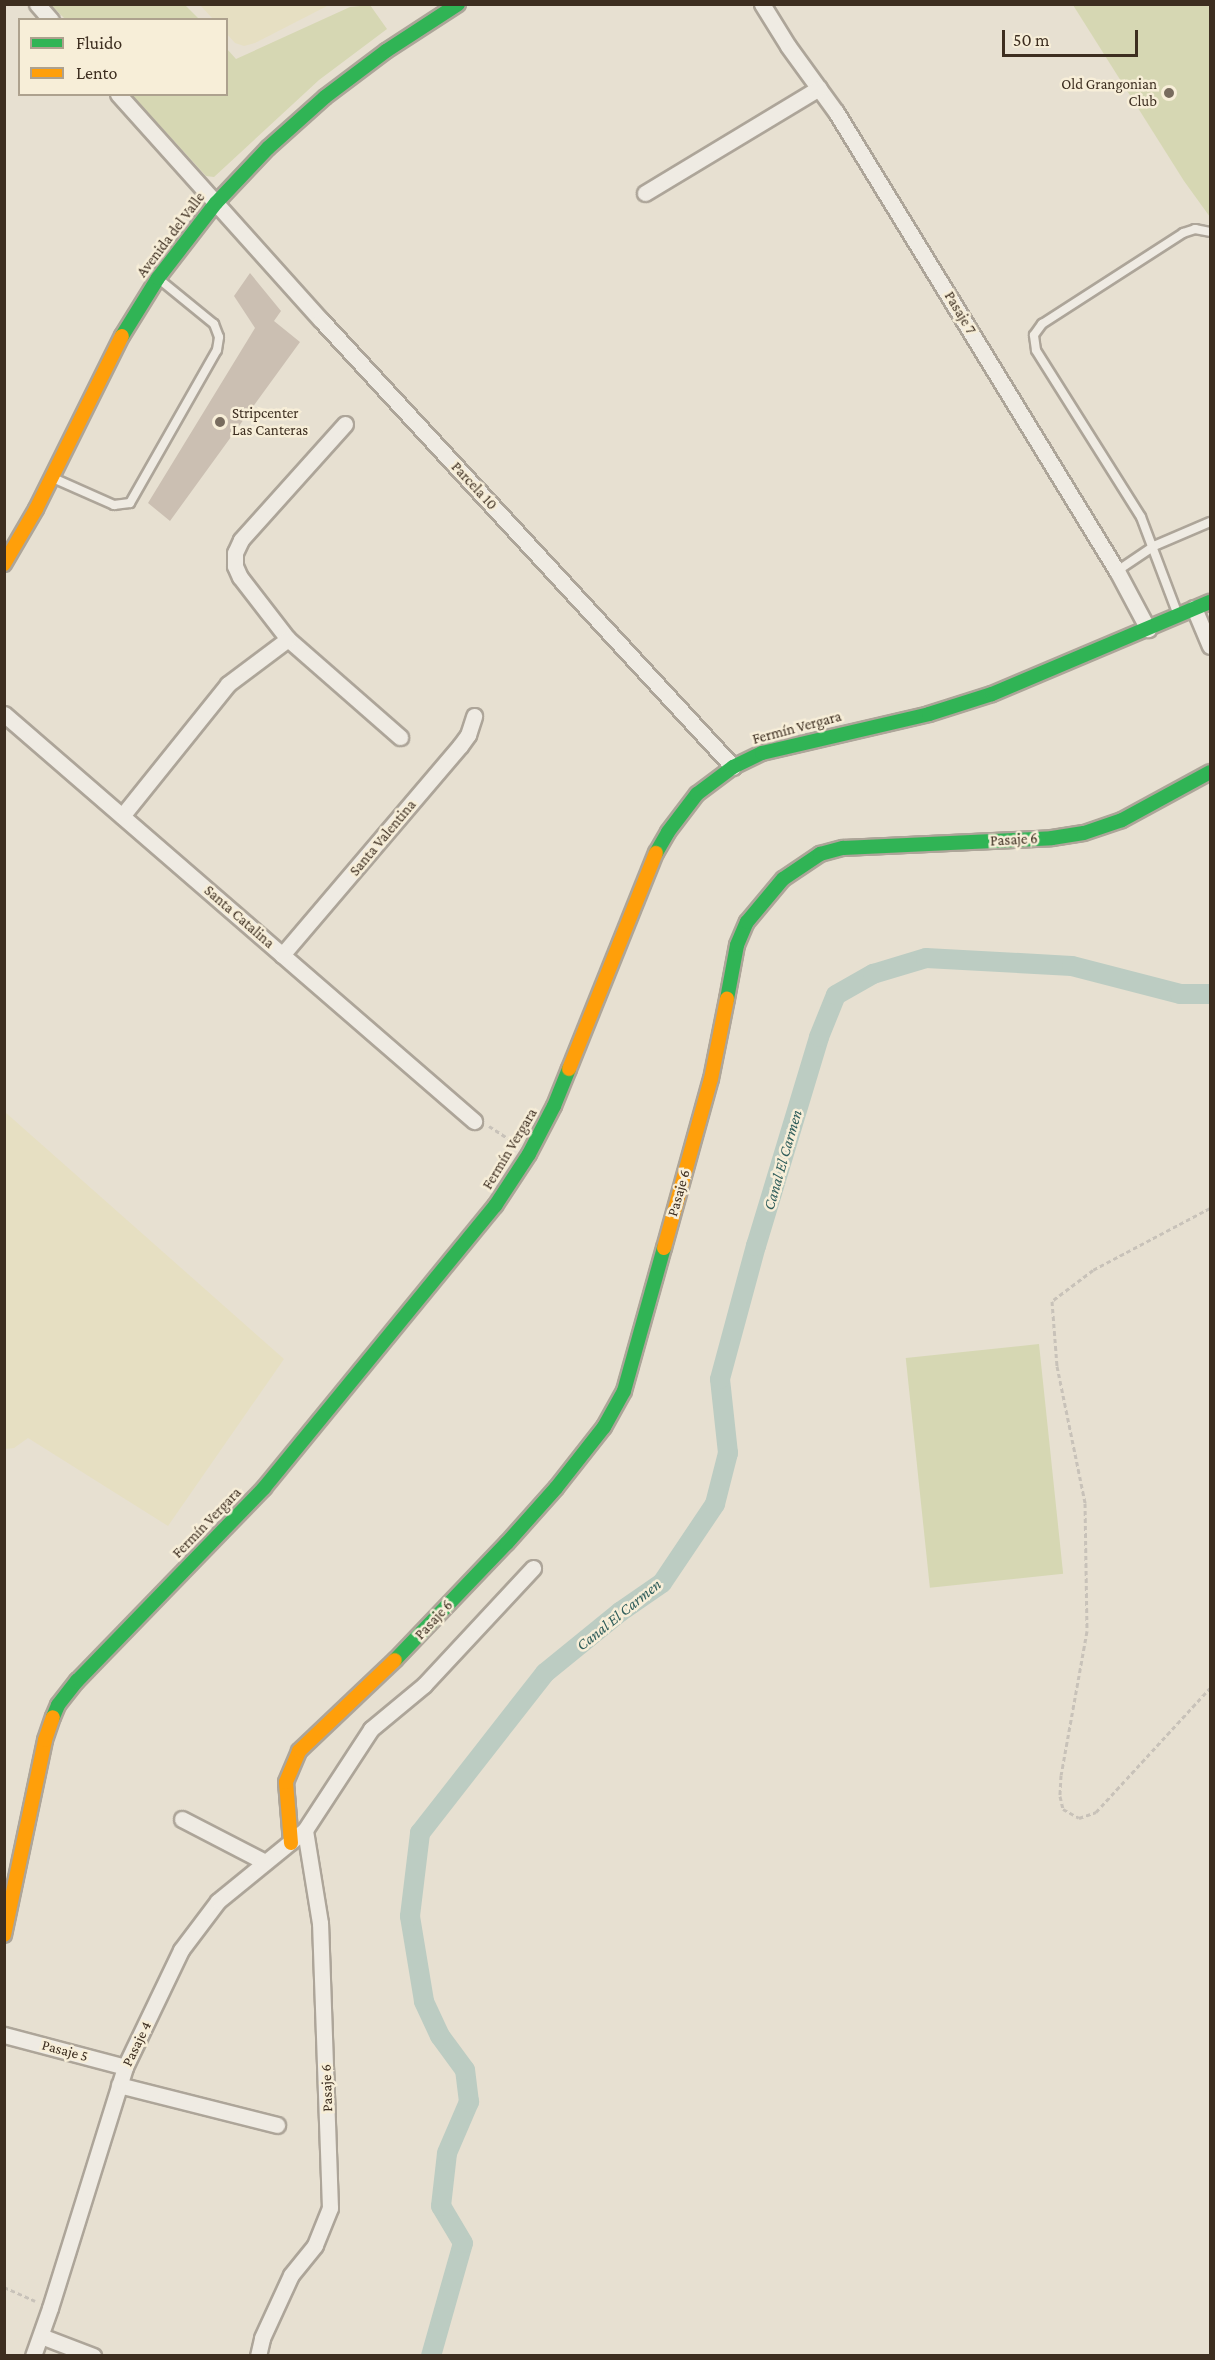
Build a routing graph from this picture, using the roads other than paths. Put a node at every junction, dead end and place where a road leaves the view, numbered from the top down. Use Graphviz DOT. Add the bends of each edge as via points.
graph roads {
  1 [pos="37,4"];
  2 [pos="458,4"];
  3 [pos="762,4"];
  4 [pos="49,18"];
  5 [pos="819,87"];
  6 [pos="120,96"];
  7 [pos="645,193"];
  8 [pos="216,203"];
  9 [pos="1210,232"];
  10 [pos="158,278"];
  11 [pos="345,424"];
  12 [pos="51,478"];
  13 [pos="1210,522"];
  14 [pos="1155,546"];
  15 [pos="4,564"];
  16 [pos="1117,571"];
  17 [pos="1210,602"];
  18 [pos="1194,608"];
  19 [pos="1179,616"];
  20 [pos="1148,628"];
  21 [pos="288,639"];
  22 [pos="1210,646"];
  23 [pos="4,714"];
  24 [pos="474,716"];
  25 [pos="400,737"];
  26 [pos="733,767"];
  27 [pos="1210,772"];
  28 [pos="122,816"];
  29 [pos="282,955"];
  30 [pos="474,1120"];
  31 [pos="533,1568"];
  32 [pos="182,1819"];
  33 [pos="305,1830"];
  34 [pos="291,1843"];
  35 [pos="265,1862"];
  36 [pos="4,1935"];
  37 [pos="4,2036"];
  38 [pos="125,2067"];
  39 [pos="119,2085"];
  40 [pos="277,2125"];
  41 [pos="41,2336"];
  42 [pos="33,2355"];
  43 [pos="93,2355"];
  44 [pos="258,2355"];
  1 -- 4 [label="street"];
  2 -- 8 [label="street, Avenida del Valle" via="325,97 268,148"];
  3 -- 5 [label="street, Pasaje 7"];
  5 -- 7 [label="street"];
  5 -- 16 [label="street, Pasaje 7"];
  6 -- 8 [label="street, Parcela 10"];
  8 -- 10 [label="street, Avenida del Valle"];
  8 -- 26 [label="street, Parcela 10"];
  9 -- 14 [label="lane" via="1195,228 1183,233 1042,324 1034,335 1036,350 1141,517"];
  10 -- 12 [label="street, Avenida del Valle" via="99,375"];
  10 -- 12 [label="lane" via="214,324 219,337 217,350 130,503 114,505"];
  11 -- 21 [label="street" via="241,540 235,553 234,566 240,577"];
  12 -- 15 [label="street, Avenida del Valle"];
  13 -- 14 [label="lane"];
  14 -- 16 [label="lane"];
  14 -- 19 [label="lane"];
  16 -- 20 [label="street, Pasaje 7"];
  17 -- 18 [label="street, Fermín Vergara"];
  18 -- 19 [label="street, Fermín Vergara"];
  18 -- 22 [label="street"];
  19 -- 20 [label="street, Fermín Vergara"];
  20 -- 26 [label="street, Fermín Vergara" via="992,694 929,714 777,748"];
  21 -- 25 [label="street"];
  21 -- 28 [label="street" via="228,684"];
  23 -- 28 [label="street, Santa Catalina"];
  24 -- 29 [label="street, Santa Valentina" via="460,746"];
  26 -- 36 [label="street, Fermín Vergara" via="697,794 656,853 582,1044 529,1154 474,1235 264,1488 67,1692 48,1728"];
  27 -- 34 [label="street, Pasaje 6" via="1122,820 1084,833 1052,838 843,848 820,854 783,879 762,902 737,945 711,1079 624,1391 604,1427 507,1543 381,1675 299,1751 286,1782"];
  28 -- 29 [label="street, Santa Catalina"];
  29 -- 30 [label="street, Santa Catalina"];
  31 -- 33 [label="street" via="424,1685 371,1729"];
  32 -- 35 [label="street"];
  33 -- 34 [label="street, Pasaje 4"];
  33 -- 44 [label="street, Pasaje 6" via="320,1923 330,2208 315,2245 291,2275"];
  34 -- 35 [label="street, Pasaje 4"];
  35 -- 38 [label="street, Pasaje 4" via="218,1901 181,1950"];
  37 -- 38 [label="street, Pasaje 5"];
  38 -- 39 [label="street, Pasaje 4"];
  39 -- 40 [label="street"];
  39 -- 41 [label="street, Pasaje 4"];
  41 -- 42 [label="street, Pasaje 4"];
  41 -- 43 [label="street"];
}
